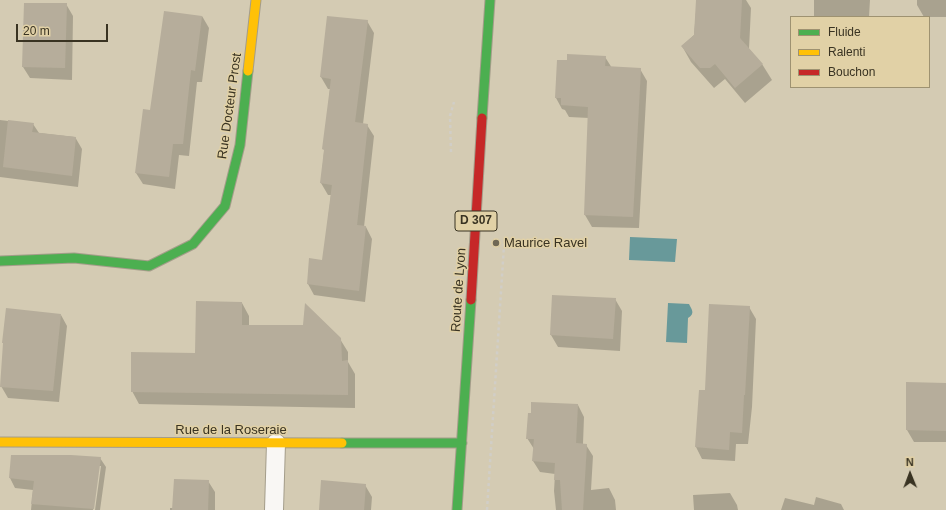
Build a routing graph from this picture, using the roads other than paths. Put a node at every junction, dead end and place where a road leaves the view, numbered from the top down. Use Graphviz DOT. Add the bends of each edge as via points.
graph roads {
  1 [pos="256,0"];
  2 [pos="490,0"];
  3 [pos="0,261"];
  4 [pos="0,442"];
  5 [pos="276,443"];
  6 [pos="462,443"];
  7 [pos="274,510"];
  8 [pos="458,510"];
  1 -- 3 [label="street, Rue Docteur Prost" via="240,146 225,206 193,244 149,266 74,258"];
  2 -- 6 [label="street, Route de Lyon / D 307"];
  4 -- 5 [label="street, Rue de la Roseraie"];
  5 -- 6 [label="street, Rue de la Roseraie"];
  5 -- 7 [label="lane"];
  6 -- 8 [label="street, Route de Lyon / D 307"];
}
